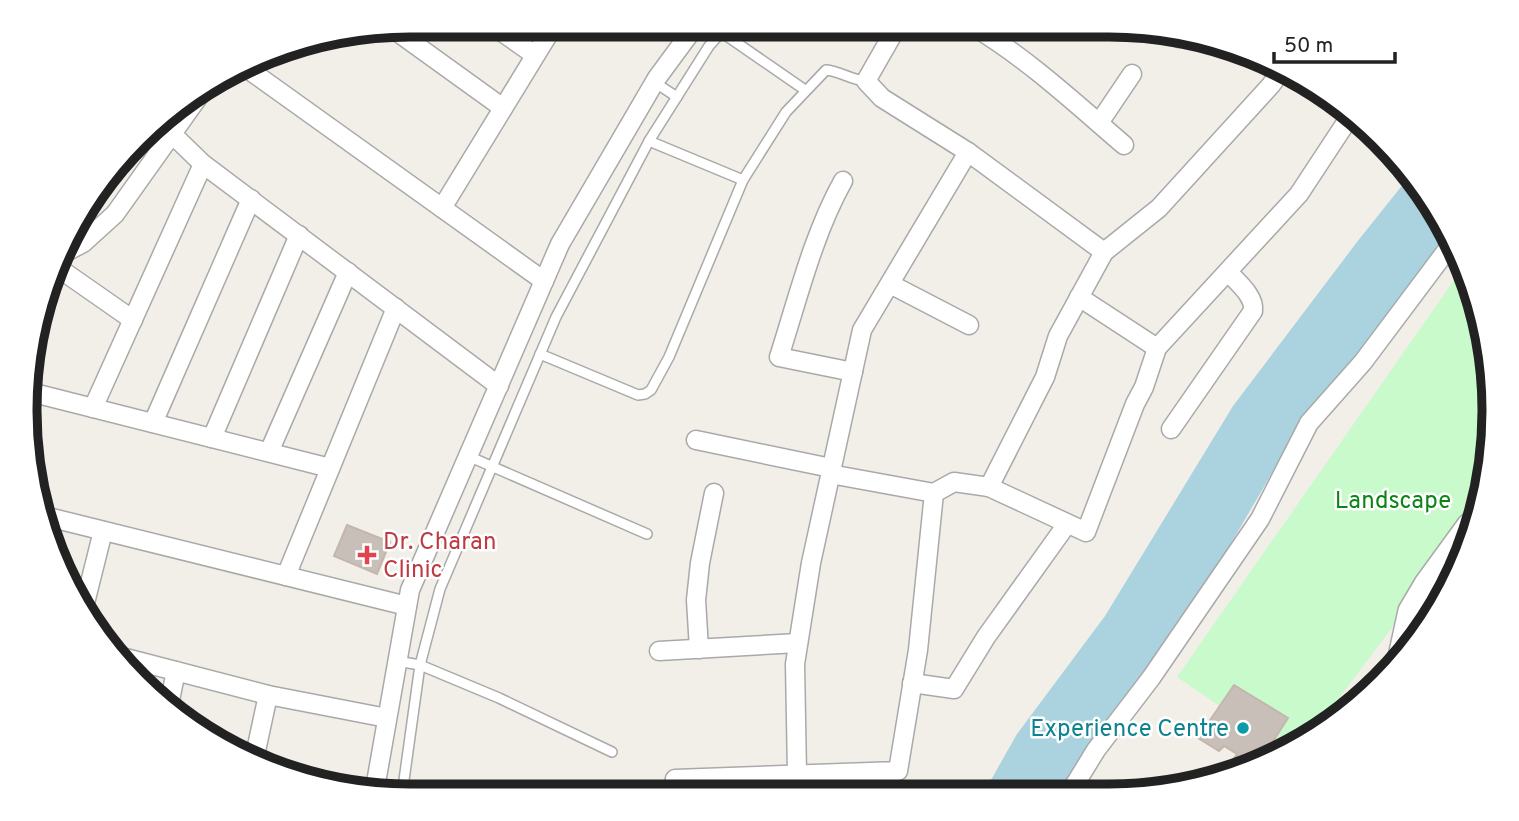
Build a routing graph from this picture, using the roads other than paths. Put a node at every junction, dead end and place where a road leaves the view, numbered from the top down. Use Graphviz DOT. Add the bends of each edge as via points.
graph roads {
  1 [pos="405,37"];
  2 [pos="509,37"];
  3 [pos="546,37"];
  4 [pos="688,37"];
  5 [pos="717,37"];
  6 [pos="728,37"];
  7 [pos="888,37"];
  8 [pos="991,37"];
  9 [pos="535,55"];
  10 [pos="252,72"];
  11 [pos="1132,74"];
  12 [pos="1277,77"];
  13 [pos="866,81"];
  14 [pos="654,82"];
  15 [pos="805,90"];
  16 [pos="677,97"];
  17 [pos="503,108"];
  18 [pos="189,110"];
  19 [pos="1346,122"];
  20 [pos="1099,123"];
  21 [pos="172,134"];
  22 [pos="649,141"];
  23 [pos="1124,145"];
  24 [pos="968,152"];
  25 [pos="203,164"];
  26 [pos="743,180"];
  27 [pos="843,181"];
  28 [pos="251,199"];
  29 [pos="442,208"];
  30 [pos="299,235"];
  31 [pos="74,248"];
  32 [pos="1447,251"];
  33 [pos="1104,252"];
  34 [pos="63,272"];
  35 [pos="348,272"];
  36 [pos="1228,272"];
  37 [pos="544,281"];
  38 [pos="890,284"];
  39 [pos="1079,297"];
  40 [pos="396,308"];
  41 [pos="132,320"];
  42 [pos="969,325"];
  43 [pos="1157,348"];
  44 [pos="540,354"];
  45 [pos="853,372"];
  46 [pos="499,386"];
  47 [pos="38,393"];
  48 [pos="93,408"];
  49 [pos="153,423"];
  50 [pos="1171,429"];
  51 [pos="212,438"];
  52 [pos="696,440"];
  53 [pos="269,452"];
  54 [pos="468,456"];
  55 [pos="330,468"];
  56 [pos="492,468"];
  57 [pos="830,471"];
  58 [pos="989,487"];
  59 [pos="934,493"];
  60 [pos="715,494"];
  61 [pos="53,518"];
  62 [pos="1067,524"];
  63 [pos="103,531"];
  64 [pos="647,534"];
  65 [pos="1460,538"];
  66 [pos="286,576"];
  67 [pos="87,596"];
  68 [pos="407,606"];
  69 [pos="1404,640"];
  70 [pos="798,643"];
  71 [pos="699,649"];
  72 [pos="659,651"];
  73 [pos="131,659"];
  74 [pos="397,661"];
  75 [pos="420,665"];
  76 [pos="176,671"];
  77 [pos="912,683"];
  78 [pos="268,695"];
  79 [pos="171,697"];
  80 [pos="387,718"];
  81 [pos="256,751"];
  82 [pos="612,752"];
  83 [pos="797,774"];
  84 [pos="404,780"];
  85 [pos="376,782"];
  86 [pos="674,784"];
  87 [pos="709,784"];
  88 [pos="734,784"];
  89 [pos="1075,784"];
  1 -- 17 [label="street"];
  2 -- 9 [label="street"];
  3 -- 9 [label="street"];
  4 -- 14 [label="street"];
  5 -- 16 [label="lane"];
  6 -- 15 [label="lane"];
  7 -- 13 [label="street"];
  8 -- 20 [label="street"];
  9 -- 17 [label="street"];
  10 -- 29 [label="street"];
  11 -- 20 [label="street"];
  12 -- 33 [label="street" via="1159,208"];
  13 -- 15 [label="lane" via="826,70"];
  13 -- 24 [label="street" via="882,98"];
  14 -- 16 [label="lane"];
  14 -- 37 [label="street" via="560,244"];
  15 -- 26 [label="lane"];
  16 -- 22 [label="lane"];
  17 -- 29 [label="street"];
  18 -- 21 [label="street"];
  19 -- 36 [label="street" via="1299,194"];
  20 -- 23 [label="street"];
  21 -- 25 [label="street"];
  21 -- 31 [label="street" via="115,214"];
  22 -- 26 [label="lane"];
  22 -- 44 [label="lane"];
  24 -- 33 [label="street"];
  24 -- 38 [label="street"];
  25 -- 28 [label="street"];
  25 -- 41 [label="street"];
  26 -- 44 [label="lane" via="670,357 651,390 638,395"];
  27 -- 45 [label="street" via="831,202 779,357"];
  28 -- 30 [label="street"];
  28 -- 49 [label="street"];
  29 -- 37 [label="street"];
  30 -- 35 [label="street"];
  30 -- 51 [label="street"];
  32 -- 89 [label="street" via="1363,362 1309,423 1259,519"];
  33 -- 39 [label="street"];
  34 -- 41 [label="street"];
  35 -- 40 [label="street"];
  35 -- 53 [label="street"];
  36 -- 43 [label="street"];
  36 -- 50 [label="street" via="1250,296 1253,311"];
  37 -- 46 [label="street"];
  38 -- 42 [label="street"];
  38 -- 45 [label="street" via="862,330"];
  39 -- 43 [label="street"];
  39 -- 58 [label="street" via="1058,337 1045,377"];
  40 -- 46 [label="street"];
  40 -- 55 [label="street"];
  41 -- 48 [label="street"];
  43 -- 62 [label="street" via="1086,533"];
  44 -- 56 [label="lane"];
  45 -- 57 [label="street"];
  46 -- 54 [label="street"];
  47 -- 48 [label="street"];
  48 -- 49 [label="street"];
  49 -- 51 [label="street"];
  51 -- 53 [label="street"];
  52 -- 57 [label="street"];
  53 -- 55 [label="street"];
  54 -- 56 [label="lane"];
  54 -- 68 [label="street"];
  55 -- 66 [label="street"];
  56 -- 64 [label="lane"];
  56 -- 75 [label="lane" via="440,590"];
  57 -- 59 [label="street"];
  57 -- 70 [label="street"];
  58 -- 59 [label="street" via="954,482"];
  58 -- 62 [label="street"];
  59 -- 77 [label="street"];
  60 -- 71 [label="street" via="699,563"];
  61 -- 63 [label="street"];
  62 -- 77 [label="street" via="954,689"];
  63 -- 66 [label="street"];
  63 -- 67 [label="street"];
  65 -- 69 [label="street" via="1410,611"];
  66 -- 68 [label="street"];
  68 -- 74 [label="street"];
  70 -- 71 [label="street"];
  70 -- 83 [label="street"];
  71 -- 72 [label="street"];
  73 -- 76 [label="street"];
  74 -- 75 [label="lane"];
  74 -- 80 [label="street"];
  75 -- 82 [label="lane"];
  75 -- 84 [label="lane"];
  76 -- 78 [label="street"];
  76 -- 79 [label="street"];
  77 -- 83 [label="street" via="898,771"];
  78 -- 80 [label="street"];
  78 -- 81 [label="street"];
  80 -- 85 [label="street"];
  83 -- 88 [label="street"];
  86 -- 87 [label="street" via="675,779"];
}
